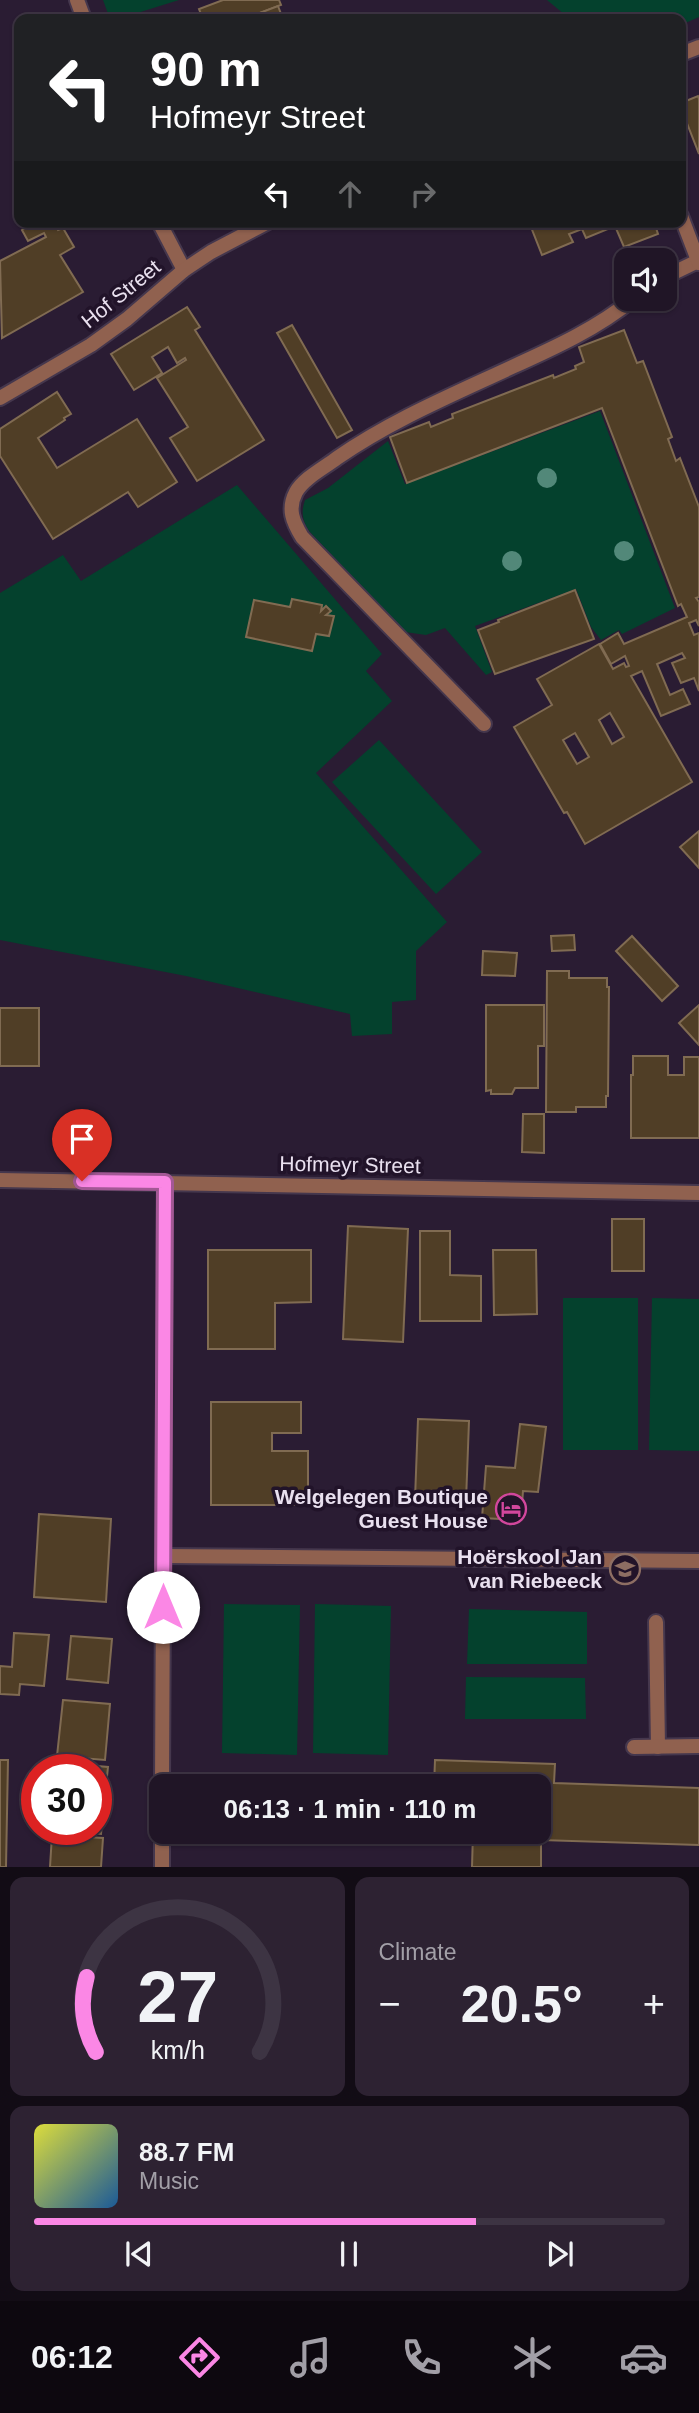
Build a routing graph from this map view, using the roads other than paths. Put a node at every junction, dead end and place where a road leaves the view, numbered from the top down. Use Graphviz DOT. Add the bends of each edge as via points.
graph roads {
  1 [pos="686,225"];
  2 [pos="162,228"];
  3 [pos="257,228"];
  4 [pos="695,240"];
  5 [pos="699,262"];
  6 [pos="184,270"];
  7 [pos="677,272"];
  8 [pos="619,311"];
  9 [pos="0,398"];
  10 [pos="484,724"];
  11 [pos="0,1180"];
  12 [pos="165,1182"];
  13 [pos="699,1193"];
  14 [pos="163,1556"];
  15 [pos="699,1561"];
  16 [pos="656,1622"];
  17 [pos="699,1746"];
  18 [pos="634,1747"];
  19 [pos="658,1747"];
  20 [pos="162,1774"];
  21 [pos="162,1844"];
  22 [pos="162,1867"];
  1 -- 4 [label="street"];
  2 -- 6 [label="street"];
  3 -- 6 [label="street, Hof Street"];
  4 -- 5 [label="street"];
  5 -- 7 [label="street"];
  6 -- 9 [label="street, Hof Street" via="91,345"];
  8 -- 10 [label="street" via="360,442 314,474 297,491 290,509 294,524 317,553"];
  11 -- 12 [label="street, Hofmeyr Street"];
  12 -- 13 [label="street, Hofmeyr Street"];
  12 -- 14 [label="street"];
  14 -- 15 [label="street"];
  14 -- 20 [label="street"];
  16 -- 19 [label="street"];
  17 -- 19 [label="street"];
  18 -- 19 [label="street"];
  21 -- 22 [label="street"];
}
